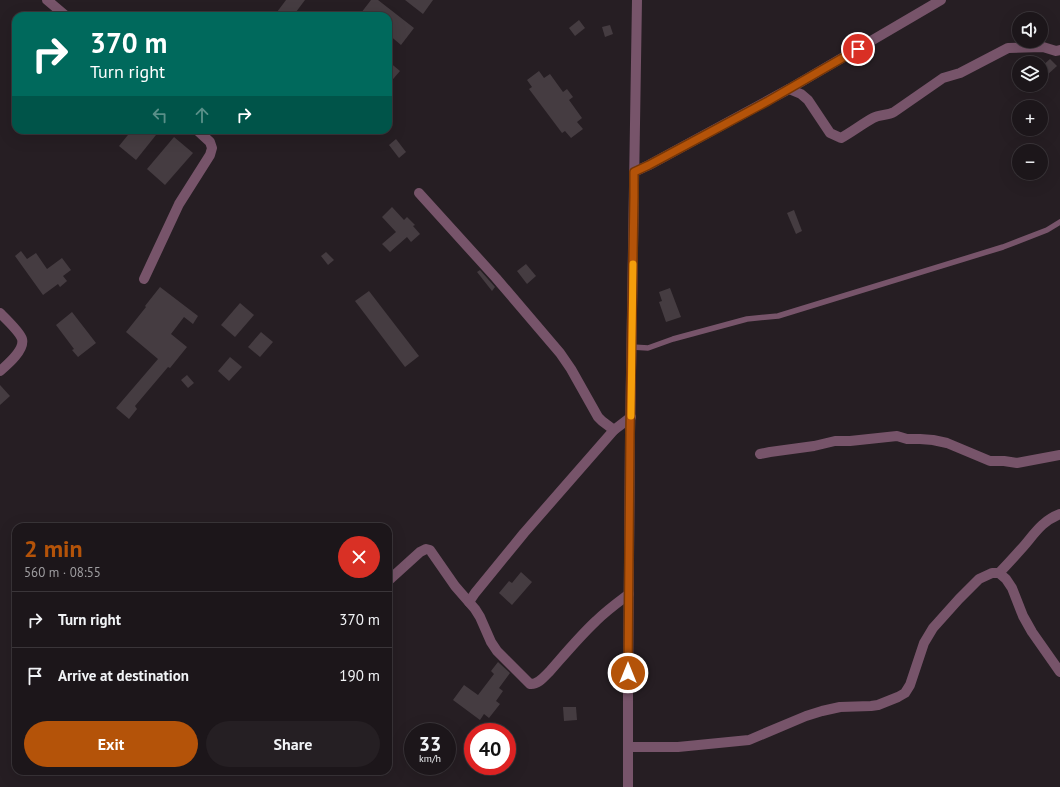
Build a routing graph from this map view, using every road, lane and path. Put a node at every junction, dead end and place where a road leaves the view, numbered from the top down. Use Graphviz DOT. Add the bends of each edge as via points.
graph roads {
  1 [pos="47,0"];
  2 [pos="637,0"];
  3 [pos="941,0"];
  4 [pos="61,12"];
  5 [pos="1060,50"];
  6 [pos="789,89"];
  7 [pos="201,134"];
  8 [pos="634,172"];
  9 [pos="419,193"];
  10 [pos="1060,222"];
  11 [pos="144,279"];
  12 [pos="0,313"];
  13 [pos="632,347"];
  14 [pos="0,371"];
  15 [pos="631,417"];
  16 [pos="614,430"];
  17 [pos="760,454"];
  18 [pos="1060,454"];
  19 [pos="1060,514"];
  20 [pos="999,573"];
  21 [pos="392,577"];
  22 [pos="629,594"];
  23 [pos="469,602"];
  24 [pos="1060,672"];
  25 [pos="628,747"];
  26 [pos="628,787"];
  1 -- 4 [label="street"];
  2 -- 8 [label="street"];
  3 -- 6 [label="street"];
  5 -- 6 [label="street" via="1043,47 1008,48 960,73 944,78 889,115 879,115 841,138 830,133 805,97"];
  6 -- 8 [label="street"];
  7 -- 11 [label="street" via="210,142 210,155 180,204"];
  8 -- 13 [label="street"];
  9 -- 16 [label="street" via="560,353 572,369 598,417"];
  10 -- 13 [label="lane" via="1047,230 1003,247 778,316 747,319 648,348"];
  12 -- 14 [label="street" via="21,336 23,342 12,361"];
  13 -- 15 [label="street"];
  15 -- 16 [label="street"];
  15 -- 22 [label="street"];
  16 -- 23 [label="street" via="524,533"];
  17 -- 18 [label="street" via="835,441 897,436 947,443 990,461 1017,463"];
  19 -- 20 [label="street" via="1045,522"];
  20 -- 24 [label="street" via="1012,588 1032,632"];
  20 -- 25 [label="street" via="992,573 979,579 933,628 924,643 910,685 905,693 898,697 871,706 840,707 822,711 749,740 678,747"];
  21 -- 23 [label="street" via="420,552 430,550"];
  22 -- 23 [label="street" via="595,622 534,684 530,684 497,651 480,617"];
  22 -- 25 [label="street"];
  25 -- 26 [label="street"];
}
